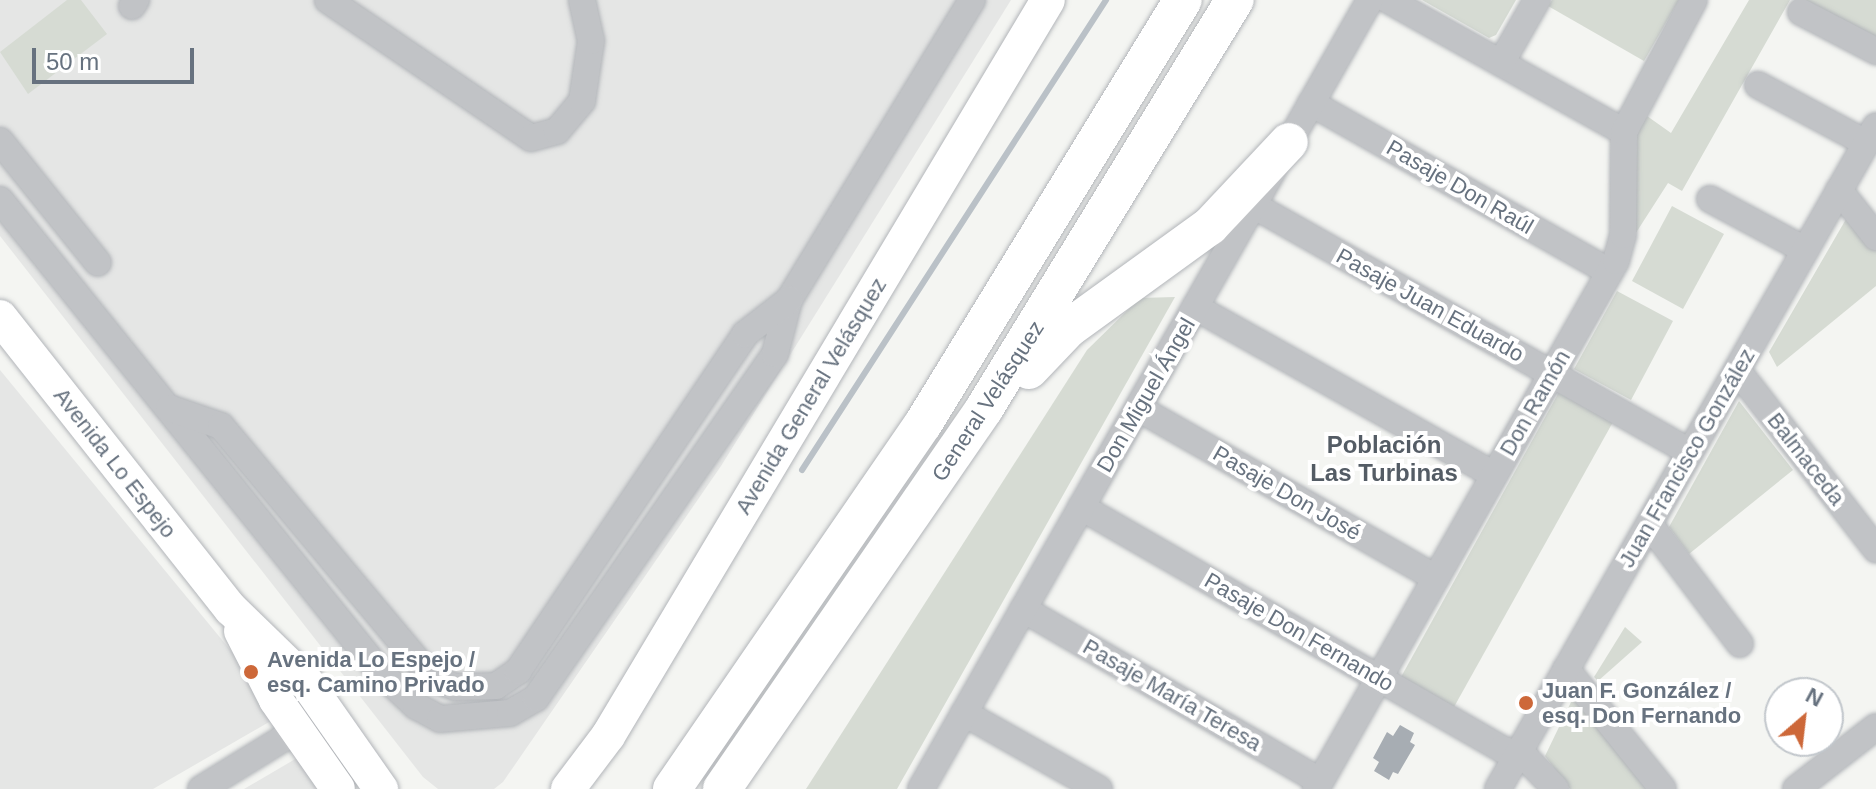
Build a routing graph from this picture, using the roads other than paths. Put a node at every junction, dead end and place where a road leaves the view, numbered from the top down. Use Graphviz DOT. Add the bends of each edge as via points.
graph roads {
  1 [pos="328,0"];
  2 [pos="582,0"];
  3 [pos="972,0"];
  4 [pos="1048,0"];
  5 [pos="1151,0"];
  6 [pos="1183,0"];
  7 [pos="1235,0"];
  8 [pos="1256,0"];
  9 [pos="1370,0"];
  10 [pos="1388,0"];
  11 [pos="1537,0"];
  12 [pos="1694,0"];
  13 [pos="1801,12"];
  14 [pos="1876,51"];
  15 [pos="1501,63"];
  16 [pos="1758,85"];
  17 [pos="1179,92"];
  18 [pos="1311,103"];
  19 [pos="1106,127"];
  20 [pos="1624,132"];
  21 [pos="1871,134"];
  22 [pos="0,141"];
  23 [pos="1289,142"];
  24 [pos="1839,190"];
  25 [pos="1710,199"];
  26 [pos="0,200"];
  27 [pos="1253,205"];
  28 [pos="1876,237"];
  29 [pos="1805,250"];
  30 [pos="98,263"];
  31 [pos="1610,272"];
  32 [pos="789,300"];
  33 [pos="1195,307"];
  34 [pos="0,317"];
  35 [pos="1737,370"];
  36 [pos="1552,374"];
  37 [pos="169,408"];
  38 [pos="1138,408"];
  39 [pos="1690,452"];
  40 [pos="1494,475"];
  41 [pos="1081,507"];
  42 [pos="916,513"];
  43 [pos="1650,525"];
  44 [pos="1875,544"];
  45 [pos="1436,578"];
  46 [pos="231,609"];
  47 [pos="1023,609"];
  48 [pos="1740,644"];
  49 [pos="1566,669"];
  50 [pos="432,678"];
  51 [pos="1379,678"];
  52 [pos="416,706"];
  53 [pos="964,713"];
  54 [pos="1876,727"];
  55 [pos="297,730"];
  56 [pos="1517,754"];
  57 [pos="1318,785"];
  58 [pos="382,786"];
  59 [pos="201,789"];
  60 [pos="338,789"];
  61 [pos="568,789"];
  62 [pos="672,789"];
  63 [pos="722,789"];
  64 [pos="921,789"];
  65 [pos="1099,789"];
  66 [pos="1498,789"];
  67 [pos="1556,789"];
  68 [pos="1663,789"];
  69 [pos="1796,789"];
  1 -- 2 [label="street" via="531,138 557,131 582,101 591,41"];
  3 -- 32 [label="street"];
  4 -- 61 [label="main road, Avenida General Velásquez" via="608,736"];
  5 -- 19 [label="highway"];
  6 -- 19 [label="highway, General Velásquez"];
  7 -- 17 [label="highway, General Velásquez"];
  8 -- 17 [label="highway"];
  9 -- 18 [label="street, Don Miguel Ángel"];
  10 -- 15 [label="street"];
  11 -- 15 [label="street"];
  12 -- 20 [label="street, Don Ramón"];
  13 -- 14 [label="street"];
  15 -- 20 [label="street"];
  16 -- 21 [label="street"];
  17 -- 42 [label="highway, General Velásquez"];
  18 -- 23 [label="street, Don Miguel Ángel"];
  18 -- 31 [label="street, Pasaje Don Raúl"];
  19 -- 62 [label="highway, General Velásquez" via="881,488"];
  20 -- 31 [label="street, Don Ramón" via="1623,235"];
  21 -- 24 [label="street, Juan Francisco González"];
  22 -- 30 [label="street"];
  23 -- 27 [label="street, Don Miguel Ángel"];
  23 -- 42 [label="highway" via="1210,226 1056,340"];
  24 -- 28 [label="street"];
  24 -- 29 [label="street, Juan Francisco González"];
  25 -- 29 [label="street"];
  26 -- 37 [label="street"];
  27 -- 33 [label="street, Don Miguel Ángel"];
  27 -- 36 [label="street, Pasaje Juan Eduardo"];
  29 -- 35 [label="street, Juan Francisco González"];
  31 -- 36 [label="street, Don Ramón"];
  32 -- 50 [label="street" via="745,334 518,671 496,686 478,689"];
  32 -- 52 [label="street" via="775,354 536,698 510,713 458,720 440,719"];
  33 -- 38 [label="street, Don Miguel Ángel"];
  33 -- 40 [label="street"];
  34 -- 46 [label="main road, Avenida Lo Espejo"];
  35 -- 39 [label="street, Juan Francisco González"];
  35 -- 44 [label="street, Balmaceda"];
  36 -- 39 [label="street, Pasaje Juan Eduardo"];
  36 -- 40 [label="street, Don Ramón"];
  37 -- 50 [label="street" via="221,426"];
  37 -- 52 [label="street" via="382,674"];
  38 -- 41 [label="street, Don Miguel Ángel"];
  38 -- 45 [label="street, Pasaje Don José"];
  39 -- 43 [label="street, Juan Francisco González"];
  40 -- 45 [label="street, Don Ramón"];
  41 -- 47 [label="street, Don Miguel Ángel"];
  41 -- 51 [label="street, Pasaje Don Fernando"];
  42 -- 63 [label="highway, General Velásquez"];
  43 -- 48 [label="street"];
  43 -- 49 [label="street, Juan Francisco González"];
  45 -- 51 [label="street, Don Ramón"];
  46 -- 55 [label="main road, Avenida Lo Espejo"];
  46 -- 58 [label="main road, Avenida Lo Espejo" via="306,682"];
  47 -- 53 [label="street, Don Miguel Ángel"];
  47 -- 57 [label="street, Pasaje María Teresa"];
  49 -- 56 [label="street, Juan Francisco González"];
  49 -- 68 [label="street"];
  50 -- 52 [label="street"];
  51 -- 56 [label="street, Pasaje Don Fernando"];
  51 -- 57 [label="street, Don Ramón"];
  53 -- 64 [label="street, Don Miguel Ángel"];
  53 -- 65 [label="street"];
  54 -- 69 [label="street"];
  55 -- 59 [label="street"];
  55 -- 60 [label="main road, Avenida Lo Espejo"];
  56 -- 66 [label="street, Juan Francisco González"];
  56 -- 67 [label="street, Pasaje Don Fernando" via="1536,764"];
}
